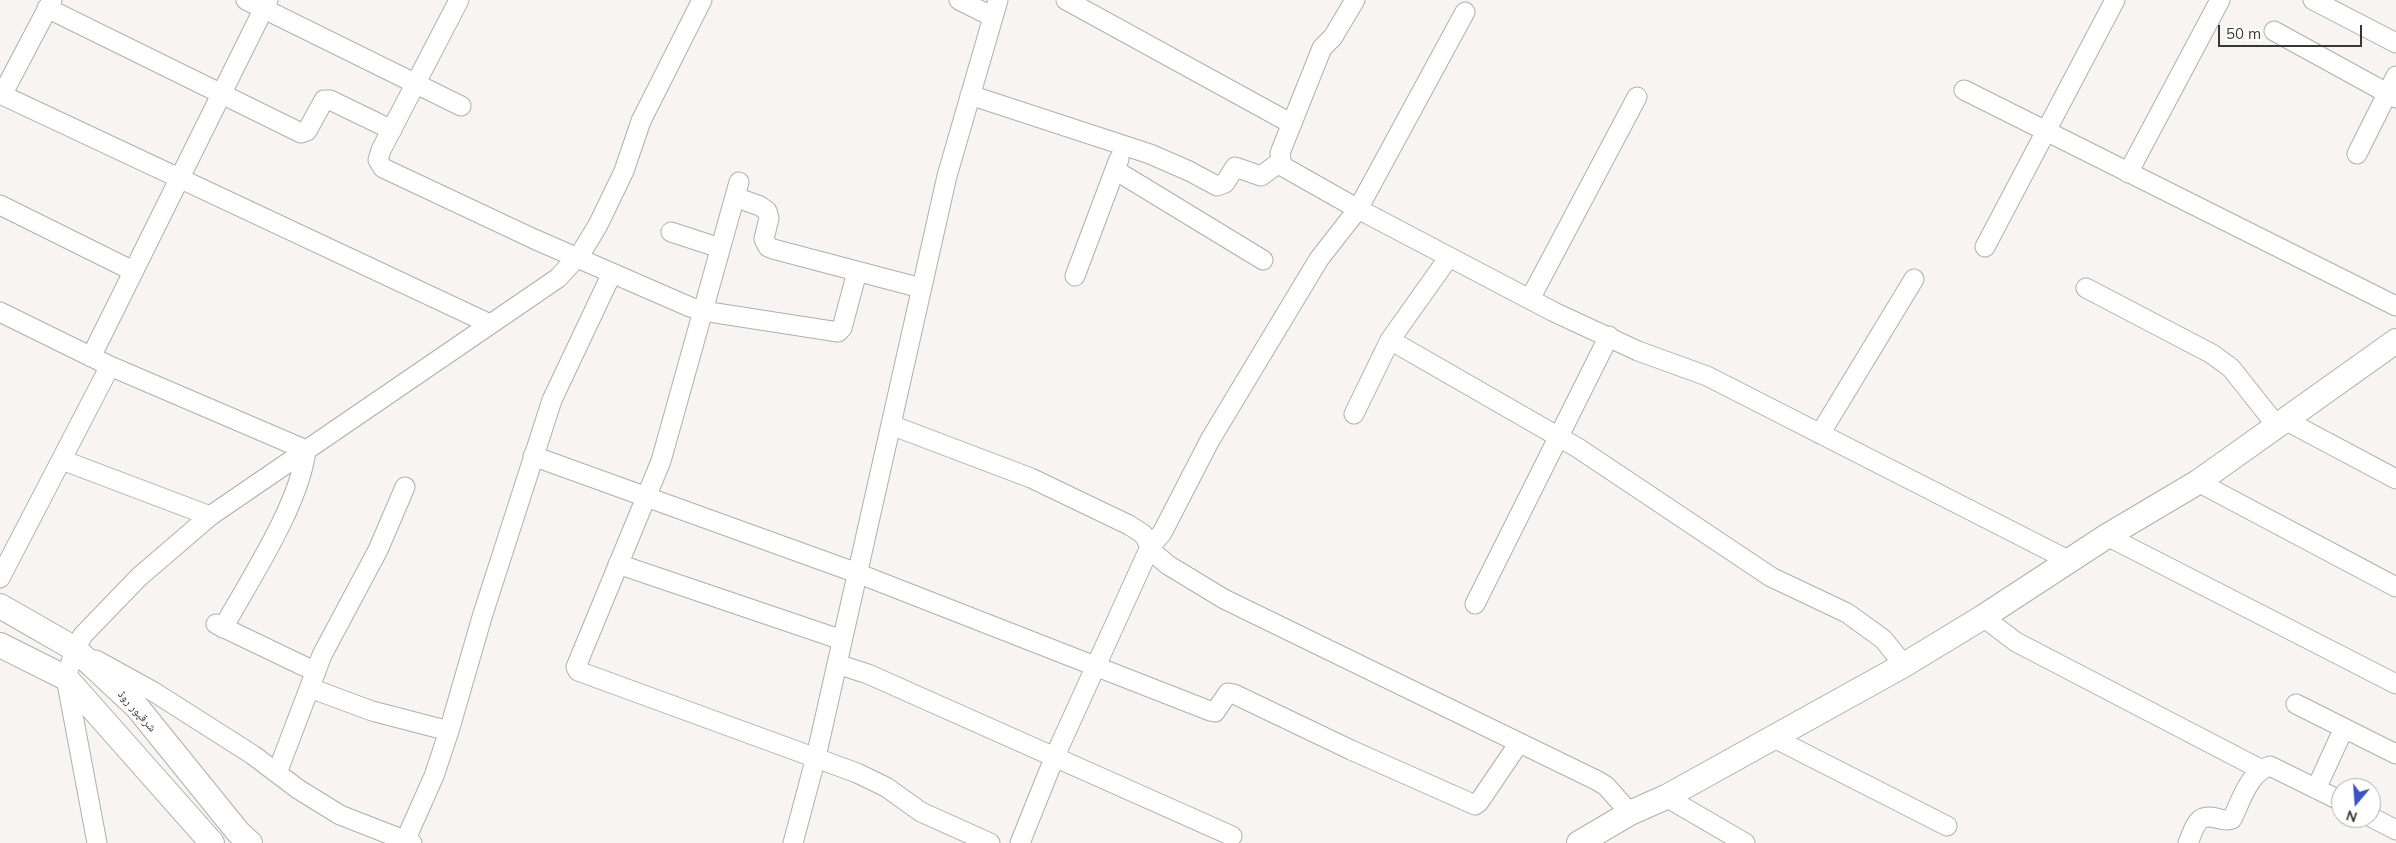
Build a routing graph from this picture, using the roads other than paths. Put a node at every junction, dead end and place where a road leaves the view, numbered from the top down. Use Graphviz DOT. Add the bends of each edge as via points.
graph roads {
  1 [pos="246,0"];
  2 [pos="459,0"];
  3 [pos="702,0"];
  4 [pos="959,0"];
  5 [pos="1066,0"];
  6 [pos="1355,0"];
  7 [pos="2116,0"];
  8 [pos="2220,0"];
  9 [pos="2313,0"];
  10 [pos="49,4"];
  11 [pos="266,4"];
  12 [pos="996,9"];
  13 [pos="1465,12"];
  14 [pos="2274,32"];
  15 [pos="2396,43"];
  16 [pos="415,84"];
  17 [pos="2393,89"];
  18 [pos="1964,90"];
  19 [pos="220,93"];
  20 [pos="1,95"];
  21 [pos="970,95"];
  22 [pos="1637,97"];
  23 [pos="461,106"];
  24 [pos="1292,124"];
  25 [pos="392,130"];
  26 [pos="2046,131"];
  27 [pos="1124,146"];
  28 [pos="2357,154"];
  29 [pos="1280,162"];
  30 [pos="1115,170"];
  31 [pos="2128,172"];
  32 [pos="178,178"];
  33 [pos="0,205"];
  34 [pos="1358,209"];
  35 [pos="671,232"];
  36 [pos="1985,247"];
  37 [pos="720,248"];
  38 [pos="1449,257"];
  39 [pos="577,258"];
  40 [pos="1262,260"];
  41 [pos="133,271"];
  42 [pos="857,272"];
  43 [pos="612,273"];
  44 [pos="1075,276"];
  45 [pos="1914,280"];
  46 [pos="921,288"];
  47 [pos="2086,288"];
  48 [pos="1530,299"];
  49 [pos="2396,306"];
  50 [pos="703,311"];
  51 [pos="0,312"];
  52 [pos="490,324"];
  53 [pos="1609,336"];
  54 [pos="1390,340"];
  55 [pos="2396,341"];
  56 [pos="91,357"];
  57 [pos="110,366"];
  58 [pos="1354,414"];
  59 [pos="2281,423"];
  60 [pos="891,425"];
  61 [pos="1820,434"];
  62 [pos="1558,437"];
  63 [pos="306,450"];
  64 [pos="534,456"];
  65 [pos="62,460"];
  66 [pos="2396,479"];
  67 [pos="2198,482"];
  68 [pos="405,487"];
  69 [pos="645,498"];
  70 [pos="210,516"];
  71 [pos="2108,536"];
  72 [pos="1150,547"];
  73 [pos="2070,561"];
  74 [pos="618,564"];
  75 [pos="857,573"];
  76 [pos="0,578"];
  77 [pos="2396,587"];
  78 [pos="1475,604"];
  79 [pos="0,606"];
  80 [pos="1983,617"];
  81 [pos="842,640"];
  82 [pos="0,645"];
  83 [pos="75,649"];
  84 [pos="837,664"];
  85 [pos="1904,665"];
  86 [pos="1094,667"];
  87 [pos="66,678"];
  88 [pos="313,680"];
  89 [pos="2396,684"];
  90 [pos="2296,704"];
  91 [pos="2344,728"];
  92 [pos="449,731"];
  93 [pos="1774,738"];
  94 [pos="1520,743"];
  95 [pos="2396,754"];
  96 [pos="1055,756"];
  97 [pos="816,757"];
  98 [pos="2260,769"];
  99 [pos="276,773"];
  100 [pos="2316,789"];
  101 [pos="2331,796"];
  102 [pos="1666,797"];
  103 [pos="1630,813"];
  104 [pos="2381,822"];
  105 [pos="1947,826"];
  106 [pos="2396,830"];
  107 [pos="1232,836"];
  108 [pos="409,842"];
  109 [pos="98,843"];
  110 [pos="212,843"];
  111 [pos="250,843"];
  112 [pos="793,843"];
  113 [pos="990,843"];
  114 [pos="1020,843"];
  115 [pos="1579,843"];
  116 [pos="1745,843"];
  117 [pos="2188,843"];
  1 -- 11 [label="street"];
  2 -- 16 [label="street"];
  3 -- 39 [label="street" via="641,121 624,171 598,225"];
  4 -- 12 [label="street"];
  5 -- 24 [label="street"];
  6 -- 24 [label="street" via="1334,37 1322,48"];
  7 -- 26 [label="street"];
  8 -- 31 [label="street"];
  9 -- 15 [label="street"];
  10 -- 19 [label="street"];
  10 -- 20 [label="street"];
  11 -- 16 [label="street"];
  11 -- 19 [label="street"];
  12 -- 21 [label="street"];
  13 -- 34 [label="street"];
  14 -- 17 [label="street"];
  16 -- 23 [label="street"];
  16 -- 25 [label="street"];
  17 -- 28 [label="street"];
  18 -- 26 [label="street"];
  19 -- 25 [label="street" via="301,133 306,132 322,102 327,100"];
  19 -- 32 [label="street"];
  20 -- 32 [label="street"];
  21 -- 27 [label="street"];
  21 -- 46 [label="street"];
  22 -- 48 [label="street"];
  24 -- 29 [label="street" via="1280,153"];
  25 -- 39 [label="street" via="379,156 379,164 383,168"];
  26 -- 31 [label="street"];
  26 -- 36 [label="street"];
  27 -- 29 [label="street" via="1160,158 1217,186 1223,185 1235,167 1260,176"];
  27 -- 30 [label="street"];
  29 -- 34 [label="street" via="1286,169"];
  30 -- 40 [label="street"];
  30 -- 44 [label="street"];
  31 -- 49 [label="street"];
  32 -- 41 [label="street"];
  32 -- 52 [label="street"];
  33 -- 41 [label="street"];
  34 -- 38 [label="street"];
  34 -- 72 [label="street" via="1319,259 1210,440 1162,532"];
  35 -- 37 [label="street"];
  37 -- 42 [label="street" via="737,190 767,211 769,218 764,240 768,247"];
  37 -- 50 [label="street"];
  38 -- 48 [label="street"];
  38 -- 54 [label="street"];
  39 -- 43 [label="street"];
  39 -- 52 [label="street" via="558,278"];
  41 -- 56 [label="street"];
  42 -- 46 [label="street"];
  42 -- 50 [label="street" via="842,328 838,332"];
  43 -- 50 [label="street"];
  43 -- 64 [label="street" via="552,400"];
  45 -- 61 [label="street"];
  46 -- 60 [label="street"];
  47 -- 59 [label="street" via="2212,354 2231,368"];
  48 -- 53 [label="street"];
  50 -- 69 [label="street" via="661,461"];
  51 -- 56 [label="street"];
  52 -- 63 [label="street"];
  53 -- 61 [label="street" via="1707,376"];
  53 -- 62 [label="street"];
  54 -- 58 [label="street"];
  54 -- 62 [label="street"];
  55 -- 59 [label="main road"];
  56 -- 57 [label="street"];
  57 -- 63 [label="street"];
  57 -- 65 [label="street"];
  59 -- 66 [label="street"];
  59 -- 67 [label="main road"];
  60 -- 72 [label="street" via="1068,495 1138,530"];
  60 -- 75 [label="street"];
  61 -- 73 [label="street"];
  62 -- 78 [label="street"];
  62 -- 85 [label="street" via="1604,464 1772,577 1847,613 1883,639"];
  63 -- 70 [label="street"];
  63 -- 88 [label="street" via="298,486 282,520 219,626"];
  64 -- 69 [label="street"];
  64 -- 92 [label="street"];
  65 -- 70 [label="street"];
  65 -- 76 [label="street"];
  67 -- 71 [label="main road"];
  67 -- 77 [label="street"];
  68 -- 88 [label="street" via="378,550 327,646"];
  69 -- 74 [label="street"];
  69 -- 75 [label="street"];
  70 -- 83 [label="street" via="139,577 83,635"];
  71 -- 73 [label="main road"];
  71 -- 89 [label="street"];
  72 -- 86 [label="street"];
  72 -- 94 [label="street" via="1168,565 1251,613"];
  73 -- 80 [label="main road"];
  74 -- 81 [label="street"];
  74 -- 97 [label="street" via="576,669"];
  75 -- 81 [label="street"];
  75 -- 86 [label="street"];
  79 -- 83 [label="main road, شرقپور روڈ"];
  80 -- 85 [label="main road"];
  80 -- 98 [label="street" via="2016,642"];
  81 -- 84 [label="street"];
  82 -- 87 [label="main road"];
  83 -- 87 [label="street"];
  83 -- 99 [label="street" via="154,692 253,754"];
  83 -- 111 [label="main road, شرقپور روڈ" via="137,708"];
  84 -- 96 [label="street" via="868,674"];
  84 -- 97 [label="street"];
  85 -- 93 [label="main road"];
  86 -- 94 [label="street" via="1215,712 1228,694 1234,694 1474,804 1480,802"];
  86 -- 96 [label="street"];
  87 -- 109 [label="street"];
  87 -- 110 [label="main road"];
  88 -- 92 [label="street" via="372,711"];
  88 -- 99 [label="street"];
  90 -- 91 [label="street"];
  91 -- 95 [label="street"];
  91 -- 100 [label="street"];
  92 -- 108 [label="street"];
  93 -- 102 [label="main road"];
  93 -- 105 [label="street"];
  94 -- 103 [label="street" via="1606,786"];
  96 -- 107 [label="street"];
  96 -- 114 [label="street"];
  97 -- 112 [label="street"];
  97 -- 113 [label="street" via="877,781 920,812"];
  98 -- 100 [label="street" via="2277,768"];
  98 -- 117 [label="street" via="2232,819 2202,817"];
  99 -- 108 [label="street" via="340,815"];
  100 -- 101 [label="street"];
  102 -- 103 [label="main road"];
  102 -- 116 [label="street"];
  103 -- 115 [label="main road"];
  104 -- 106 [label="street"];
}
